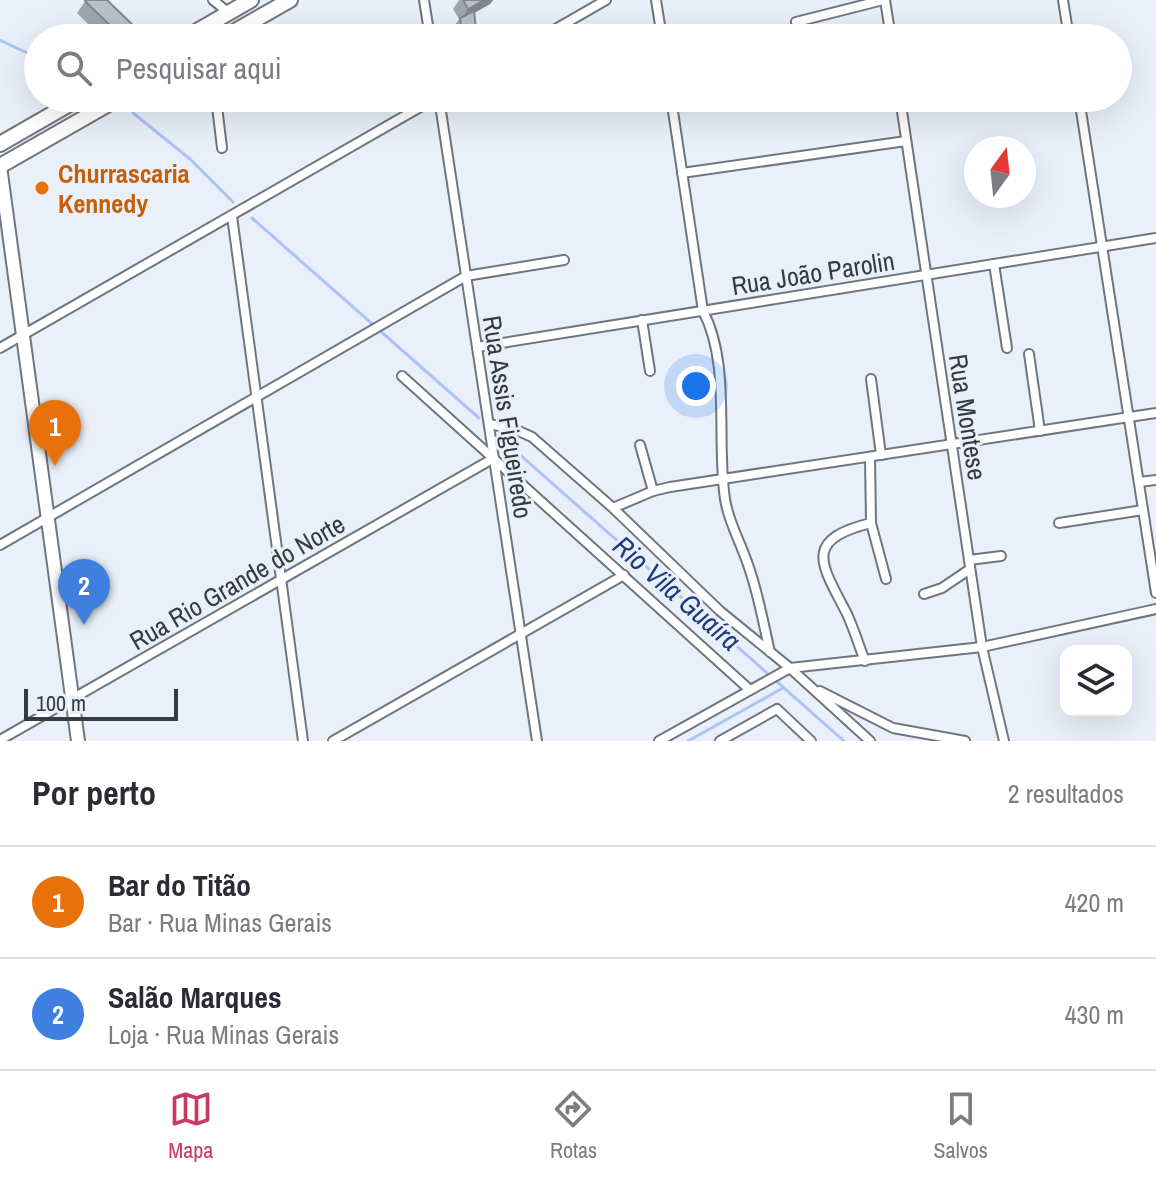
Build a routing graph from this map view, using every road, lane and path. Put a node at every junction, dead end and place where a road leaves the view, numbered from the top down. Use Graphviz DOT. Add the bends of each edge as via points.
graph roads {
  1 [pos="213,0"];
  2 [pos="251,0"];
  3 [pos="290,0"];
  4 [pos="424,0"];
  5 [pos="606,0"];
  6 [pos="656,0"];
  7 [pos="884,0"];
  8 [pos="1063,0"];
  9 [pos="229,13"];
  10 [pos="796,22"];
  11 [pos="210,24"];
  12 [pos="248,24"];
  13 [pos="428,24"];
  14 [pos="564,24"];
  15 [pos="660,24"];
  16 [pos="888,24"];
  17 [pos="1067,24"];
  18 [pos="56,112"];
  19 [pos="94,112"];
  20 [pos="218,112"];
  21 [pos="413,112"];
  22 [pos="439,112"];
  23 [pos="673,112"];
  24 [pos="902,112"];
  25 [pos="1081,112"];
  26 [pos="906,141"];
  27 [pos="0,144"];
  28 [pos="222,148"];
  29 [pos="0,166"];
  30 [pos="682,173"];
  31 [pos="232,216"];
  32 [pos="1156,238"];
  33 [pos="1102,247"];
  34 [pos="564,260"];
  35 [pos="994,264"];
  36 [pos="926,275"];
  37 [pos="466,276"];
  38 [pos="703,311"];
  39 [pos="642,320"];
  40 [pos="22,335"];
  41 [pos="477,347"];
  42 [pos="0,348"];
  43 [pos="1007,348"];
  44 [pos="1029,354"];
  45 [pos="650,371"];
  46 [pos="402,376"];
  47 [pos="871,379"];
  48 [pos="257,399"];
  49 [pos="1156,413"];
  50 [pos="1129,417"];
  51 [pos="489,424"];
  52 [pos="1040,431"];
  53 [pos="952,444"];
  54 [pos="640,445"];
  55 [pos="881,455"];
  56 [pos="870,457"];
  57 [pos="494,458"];
  58 [pos="723,479"];
  59 [pos="1156,480"];
  60 [pos="1139,482"];
  61 [pos="653,491"];
  62 [pos="613,508"];
  63 [pos="1143,510"];
  64 [pos="48,518"];
  65 [pos="871,523"];
  66 [pos="1059,523"];
  67 [pos="0,545"];
  68 [pos="1001,556"];
  69 [pos="970,565"];
  70 [pos="624,575"];
  71 [pos="886,579"];
  72 [pos="281,580"];
  73 [pos="1156,593"];
  74 [pos="924,594"];
  75 [pos="1156,609"];
  76 [pos="520,634"];
  77 [pos="982,647"];
  78 [pos="770,652"];
  79 [pos="865,661"];
  80 [pos="790,668"];
  81 [pos="810,686"];
  82 [pos="750,690"];
  83 [pos="73,699"];
  84 [pos="0,740"];
  85 [pos="78,741"];
  86 [pos="303,741"];
  87 [pos="333,741"];
  88 [pos="537,741"];
  89 [pos="659,741"];
  90 [pos="720,741"];
  91 [pos="811,741"];
  92 [pos="870,741"];
  93 [pos="965,741"];
  94 [pos="1004,741"];
  1 -- 9 [label="street"];
  2 -- 9 [label="main road"];
  3 -- 12 [label="main road"];
  4 -- 13 [label="street"];
  5 -- 14 [label="street"];
  6 -- 15 [label="street"];
  7 -- 10 [label="street"];
  7 -- 16 [label="street"];
  8 -- 17 [label="street"];
  9 -- 11 [label="main road"];
  18 -- 27 [label="main road"];
  19 -- 29 [label="main road"];
  20 -- 28 [label="street"];
  21 -- 31 [label="street"];
  22 -- 37 [label="street, Rua Assis Figueiredo"];
  23 -- 30 [label="street"];
  24 -- 26 [label="street, Rua Montese"];
  25 -- 33 [label="street"];
  26 -- 30 [label="street"];
  26 -- 36 [label="street, Rua Montese"];
  29 -- 40 [label="street"];
  30 -- 38 [label="street"];
  31 -- 40 [label="street"];
  31 -- 48 [label="street"];
  32 -- 33 [label="street, Rua João Parolin"];
  33 -- 35 [label="street, Rua João Parolin"];
  33 -- 50 [label="street"];
  34 -- 37 [label="street"];
  35 -- 36 [label="street, Rua João Parolin"];
  35 -- 43 [label="street"];
  36 -- 38 [label="street, Rua João Parolin"];
  36 -- 53 [label="street, Rua Montese"];
  37 -- 41 [label="street, Rua Assis Figueiredo"];
  37 -- 48 [label="street"];
  38 -- 39 [label="street, Rua João Parolin"];
  38 -- 58 [label="street" via="717,362"];
  39 -- 41 [label="street, Rua João Parolin"];
  39 -- 45 [label="street"];
  40 -- 42 [label="street"];
  40 -- 64 [label="street"];
  41 -- 51 [label="street, Rua Assis Figueiredo"];
  44 -- 52 [label="street"];
  46 -- 57 [label="street"];
  47 -- 55 [label="street"];
  48 -- 64 [label="street"];
  48 -- 72 [label="street"];
  49 -- 50 [label="street"];
  50 -- 52 [label="street"];
  50 -- 60 [label="street"];
  51 -- 57 [label="street, Rua Assis Figueiredo"];
  51 -- 62 [label="street" via="532,437"];
  52 -- 53 [label="street"];
  53 -- 55 [label="street"];
  53 -- 69 [label="street, Rua Montese"];
  54 -- 61 [label="street"];
  55 -- 56 [label="street"];
  56 -- 58 [label="street"];
  56 -- 65 [label="street"];
  57 -- 70 [label="street"];
  57 -- 72 [label="street, Rua Rio Grande do Norte"];
  57 -- 76 [label="street, Rua Assis Figueiredo"];
  58 -- 61 [label="street"];
  58 -- 78 [label="street" via="727,510 753,579"];
  59 -- 60 [label="street"];
  60 -- 63 [label="street"];
  61 -- 62 [label="street"];
  62 -- 78 [label="street"];
  63 -- 66 [label="street"];
  63 -- 73 [label="street"];
  64 -- 67 [label="street"];
  64 -- 83 [label="street"];
  65 -- 71 [label="street"];
  65 -- 79 [label="street" via="840,532 825,550 829,585"];
  68 -- 69 [label="street"];
  69 -- 74 [label="street" via="942,588"];
  69 -- 77 [label="street, Rua Montese"];
  70 -- 76 [label="street"];
  70 -- 82 [label="street"];
  72 -- 83 [label="street, Rua Rio Grande do Norte"];
  72 -- 86 [label="street"];
  75 -- 77 [label="street"];
  76 -- 87 [label="street"];
  76 -- 88 [label="street, Rua Assis Figueiredo"];
  77 -- 79 [label="street"];
  77 -- 94 [label="street, Rua Montese"];
  78 -- 80 [label="street"];
  79 -- 80 [label="street"];
  80 -- 81 [label="street"];
  80 -- 82 [label="street"];
  81 -- 92 [label="street"];
  81 -- 93 [label="street" via="893,728"];
  82 -- 89 [label="street"];
  83 -- 84 [label="street, Rua Rio Grande do Norte"];
  83 -- 85 [label="street"];
  90 -- 91 [label="street" via="777,709"];
}
